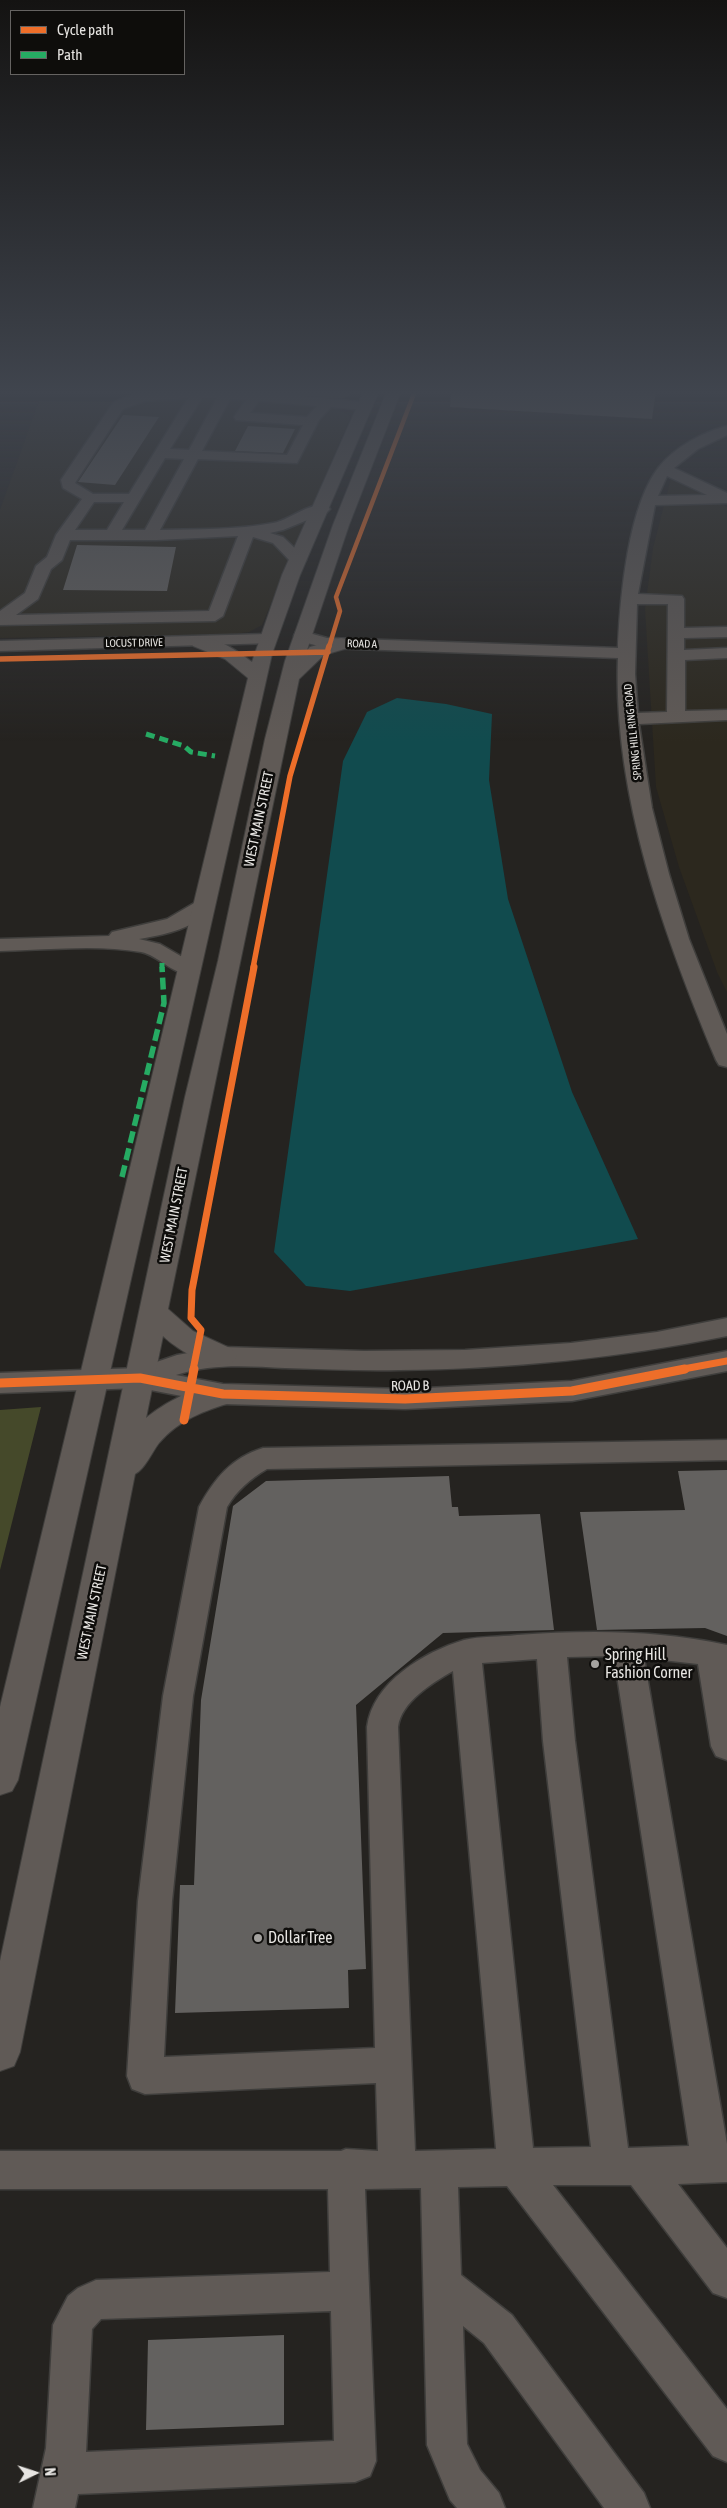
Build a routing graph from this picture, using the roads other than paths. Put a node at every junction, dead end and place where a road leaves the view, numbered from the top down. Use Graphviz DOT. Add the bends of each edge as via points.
graph roads {
  1 [pos="83,508"];
  2 [pos="128,508"];
  3 [pos="165,508"];
  4 [pos="322,508"];
  5 [pos="348,508"];
  6 [pos="647,508"];
  7 [pos="248,531"];
  8 [pos="64,535"];
  9 [pos="112,535"];
  10 [pos="150,535"];
  11 [pos="298,560"];
  12 [pos="629,599"];
  13 [pos="0,619"];
  14 [pos="727,632"];
  15 [pos="676,634"];
  16 [pos="302,636"];
  17 [pos="268,639"];
  18 [pos="200,642"];
  19 [pos="340,644"];
  20 [pos="0,646"];
  21 [pos="626,647"];
  22 [pos="727,653"];
  23 [pos="676,655"];
  24 [pos="258,677"];
  25 [pos="290,678"];
  26 [pos="727,715"];
  27 [pos="676,717"];
  28 [pos="630,719"];
  29 [pos="204,906"];
  30 [pos="84,941"];
  31 [pos="0,945"];
  32 [pos="189,969"];
  33 [pos="727,1060"];
  34 [pos="154,1313"];
  35 [pos="727,1327"];
  36 [pos="548,1354"];
  37 [pos="222,1356"];
  38 [pos="727,1362"];
  39 [pos="92,1378"];
  40 [pos="140,1378"];
  41 [pos="0,1383"];
  42 [pos="558,1392"];
  43 [pos="223,1394"];
  44 [pos="727,1450"];
  45 [pos="121,1474"];
  46 [pos="627,1645"];
  47 [pos="551,1647"];
  48 [pos="466,1652"];
  49 [pos="719,1656"];
  50 [pos="727,1746"];
  51 [pos="0,1780"];
  52 [pos="0,2052"];
  53 [pos="393,2064"];
  54 [pos="718,2164"];
  55 [pos="626,2166"];
  56 [pos="346,2168"];
  57 [pos="516,2168"];
  58 [pos="438,2169"];
  59 [pos="0,2170"];
  60 [pos="397,2170"];
  61 [pos="727,2280"];
  62 [pos="442,2284"];
  63 [pos="350,2292"];
  64 [pos="727,2442"];
  65 [pos="57,2491"];
  66 [pos="484,2508"];
  67 [pos="629,2508"];
  1 -- 8 [label="street"];
  2 -- 9 [label="street"];
  3 -- 10 [label="street"];
  4 -- 7 [label="street" via="278,527"];
  4 -- 11 [label="main road"];
  5 -- 16 [label="main road, WEST MAIN STREET"];
  6 -- 12 [label="street, SPRING HILL RING ROAD"];
  7 -- 10 [label="street"];
  7 -- 11 [label="street" via="278,540"];
  7 -- 13 [label="street" via="215,616"];
  8 -- 9 [label="street"];
  8 -- 13 [label="street" via="54,560 44,566 32,596"];
  9 -- 10 [label="street"];
  11 -- 17 [label="main road"];
  12 -- 15 [label="street" via="676,599"];
  12 -- 21 [label="street, SPRING HILL RING ROAD"];
  14 -- 15 [label="street"];
  15 -- 23 [label="street"];
  16 -- 17 [label="main road"];
  16 -- 19 [label="street, ROAD A"];
  16 -- 21 [label="street, ROAD A" via="327,631"];
  16 -- 25 [label="main road, WEST MAIN STREET"];
  17 -- 18 [label="street, LOCUST DRIVE"];
  17 -- 24 [label="main road"];
  18 -- 20 [label="street, LOCUST DRIVE"];
  18 -- 24 [label="main road" via="232,655"];
  19 -- 21 [label="street, ROAD A"];
  19 -- 25 [label="main road" via="318,651"];
  21 -- 28 [label="street, SPRING HILL RING ROAD"];
  22 -- 23 [label="street"];
  23 -- 27 [label="street"];
  24 -- 29 [label="main road"];
  25 -- 34 [label="main road, WEST MAIN STREET"];
  26 -- 27 [label="street"];
  27 -- 28 [label="street"];
  28 -- 33 [label="street, SPRING HILL RING ROAD" via="638,784 656,863 685,954"];
  29 -- 30 [label="street" via="192,916 162,928"];
  29 -- 32 [label="main road"];
  30 -- 31 [label="street"];
  30 -- 32 [label="street" via="121,942 153,948"];
  32 -- 39 [label="main road"];
  34 -- 37 [label="main road" via="183,1338"];
  34 -- 40 [label="main road, WEST MAIN STREET"];
  35 -- 36 [label="street, ROAD B" via="657,1341"];
  36 -- 37 [label="street, ROAD B" via="364,1362"];
  36 -- 42 [label="street"];
  37 -- 40 [label="street, ROAD B" via="177,1365"];
  38 -- 42 [label="street, ROAD B"];
  39 -- 40 [label="street, ROAD B"];
  39 -- 41 [label="street, ROAD B"];
  39 -- 51 [label="main road"];
  40 -- 43 [label="street, ROAD B"];
  40 -- 45 [label="main road, WEST MAIN STREET"];
  42 -- 43 [label="street, ROAD B" via="405,1399"];
  43 -- 45 [label="main road" via="179,1408 160,1422"];
  44 -- 53 [label="street" via="262,1459 225,1484 213,1507 178,1696 155,1901 145,2076"];
  45 -- 52 [label="main road, WEST MAIN STREET"];
  46 -- 47 [label="street"];
  46 -- 49 [label="street" via="670,1646"];
  46 -- 54 [label="street"];
  47 -- 48 [label="street"];
  47 -- 55 [label="street" via="559,1741"];
  48 -- 53 [label="street" via="447,1658 418,1678 394,1701 384,1719 382,1742"];
  48 -- 57 [label="street"];
  49 -- 50 [label="street"];
  53 -- 60 [label="street"];
  54 -- 55 [label="street"];
  55 -- 57 [label="street"];
  55 -- 61 [label="street"];
  56 -- 59 [label="street"];
  56 -- 60 [label="street"];
  56 -- 63 [label="street"];
  57 -- 58 [label="street"];
  57 -- 64 [label="street"];
  58 -- 60 [label="street"];
  58 -- 62 [label="street"];
  62 -- 66 [label="street" via="448,2445 465,2484"];
  62 -- 67 [label="street" via="498,2329"];
  63 -- 65 [label="street" via="96,2300 85,2306 73,2325 66,2448"];
  63 -- 65 [label="street" via="355,2461"];
}
